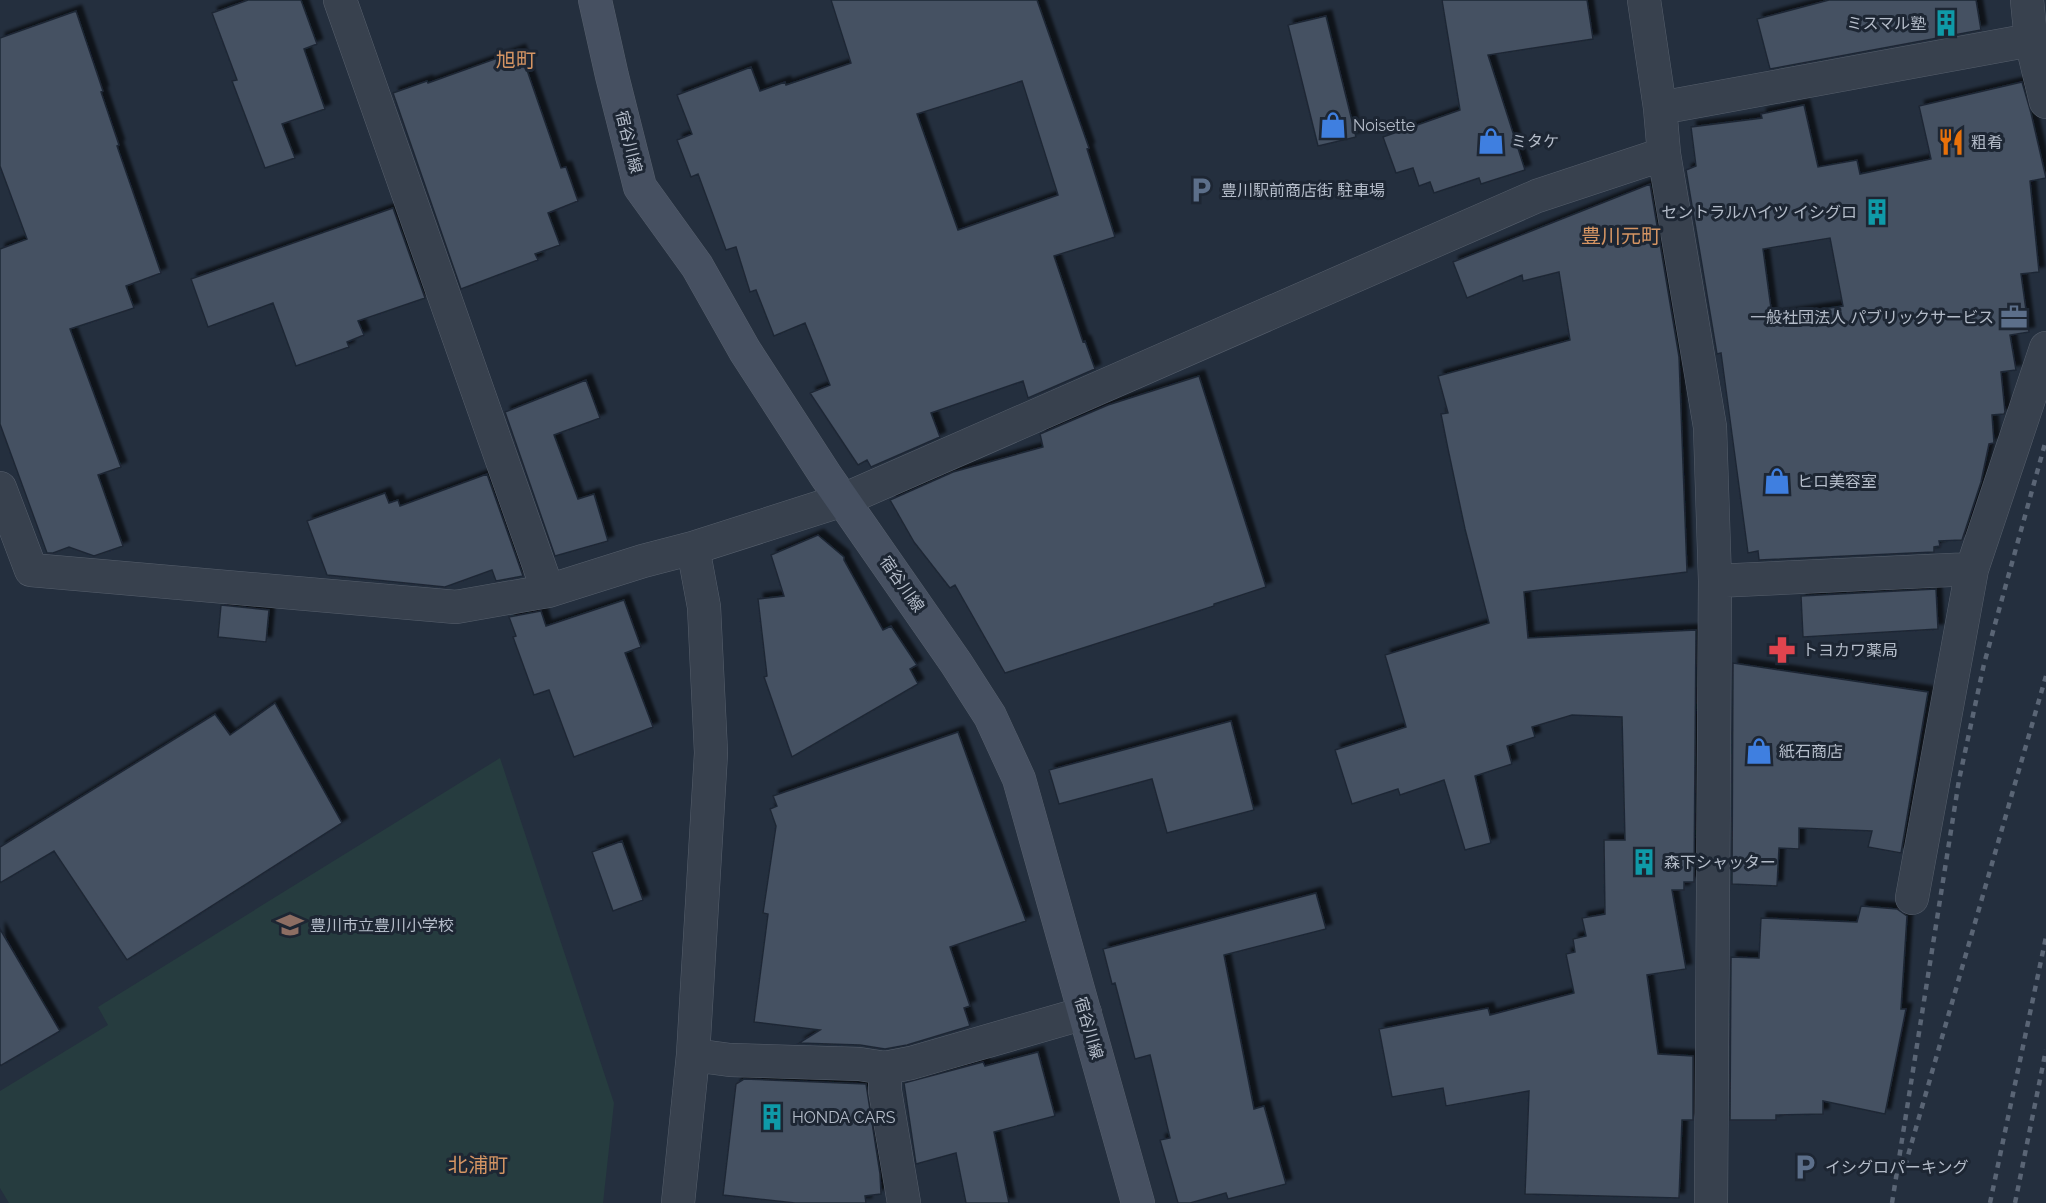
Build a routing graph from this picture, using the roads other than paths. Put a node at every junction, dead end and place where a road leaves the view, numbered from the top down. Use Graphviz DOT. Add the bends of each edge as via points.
graph roads {
  1 [pos="340,0"];
  2 [pos="595,0"];
  3 [pos="1644,0"];
  4 [pos="2027,0"];
  5 [pos="2031,40"];
  6 [pos="2046,102"];
  7 [pos="1660,108"];
  8 [pos="1664,154"];
  9 [pos="2046,348"];
  10 [pos="0,488"];
  11 [pos="843,500"];
  12 [pos="693,548"];
  13 [pos="1972,569"];
  14 [pos="1715,581"];
  15 [pos="548,591"];
  16 [pos="1912,898"];
  17 [pos="1085,1013"];
  18 [pos="693,1055"];
  19 [pos="885,1068"];
  20 [pos="678,1203"];
  21 [pos="904,1203"];
  22 [pos="1138,1203"];
  23 [pos="1712,1203"];
  1 -- 15 [label="street"];
  2 -- 11 [label="main road, 宿谷川線" via="640,187 697,266 745,351"];
  3 -- 7 [label="street"];
  4 -- 5 [label="street"];
  5 -- 6 [label="street"];
  5 -- 7 [label="street"];
  7 -- 8 [label="street"];
  8 -- 11 [label="street" via="1537,196"];
  8 -- 14 [label="street" via="1710,427"];
  9 -- 13 [label="street"];
  10 -- 15 [label="street" via="31,570 456,607"];
  11 -- 12 [label="street"];
  11 -- 17 [label="main road, 宿谷川線" via="990,716 1019,779"];
  12 -- 15 [label="street"];
  12 -- 18 [label="street" via="704,607 711,753"];
  13 -- 14 [label="street"];
  13 -- 16 [label="street"];
  14 -- 23 [label="street"];
  17 -- 19 [label="street"];
  17 -- 22 [label="main road, 宿谷川線"];
  18 -- 19 [label="street"];
  18 -- 20 [label="street"];
  19 -- 21 [label="street" via="885,1091"];
}
